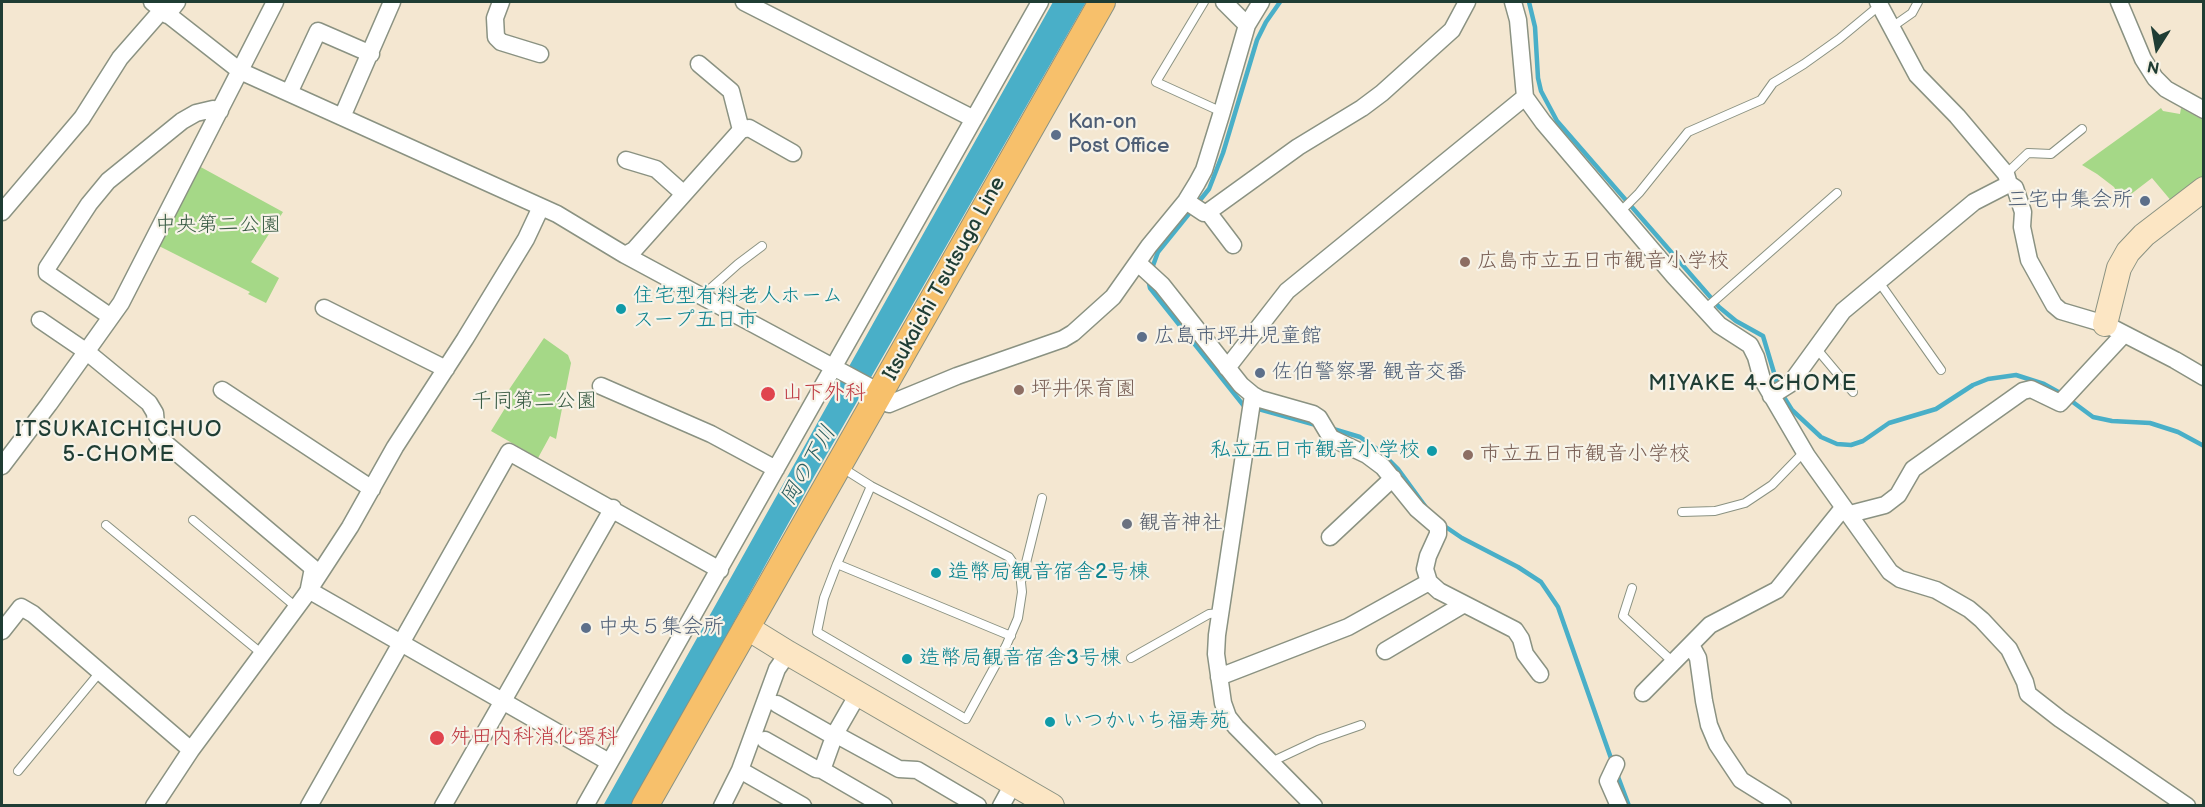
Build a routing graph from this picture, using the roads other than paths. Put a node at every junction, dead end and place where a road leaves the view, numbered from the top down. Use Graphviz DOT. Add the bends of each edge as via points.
graph roads {
  1 [pos="275,2"];
  2 [pos="392,2"];
  3 [pos="501,2"];
  4 [pos="1040,2"];
  5 [pos="1102,2"];
  6 [pos="1204,2"];
  7 [pos="1224,2"];
  8 [pos="1261,2"];
  9 [pos="1467,2"];
  10 [pos="1513,2"];
  11 [pos="1918,2"];
  12 [pos="2119,2"];
  13 [pos="748,3"];
  14 [pos="1879,3"];
  15 [pos="164,7"];
  16 [pos="1246,25"];
  17 [pos="1892,27"];
  18 [pos="371,54"];
  19 [pos="540,54"];
  20 [pos="699,64"];
  21 [pos="240,71"];
  22 [pos="289,93"];
  23 [pos="1525,97"];
  24 [pos="2204,110"];
  25 [pos="220,111"];
  26 [pos="1222,112"];
  27 [pos="342,117"];
  28 [pos="974,119"];
  29 [pos="2082,129"];
  30 [pos="741,130"];
  31 [pos="793,153"];
  32 [pos="626,160"];
  33 [pos="2008,179"];
  34 [pos="2204,189"];
  35 [pos="1837,193"];
  36 [pos="684,194"];
  37 [pos="1186,201"];
  38 [pos="541,207"];
  39 [pos="1622,210"];
  40 [pos="2,212"];
  41 [pos="1206,213"];
  42 [pos="1233,245"];
  43 [pos="762,246"];
  44 [pos="625,255"];
  45 [pos="1145,269"];
  46 [pos="1879,282"];
  47 [pos="702,296"];
  48 [pos="1707,307"];
  49 [pos="324,308"];
  50 [pos="111,317"];
  51 [pos="40,320"];
  52 [pos="2114,329"];
  53 [pos="1816,348"];
  54 [pos="87,352"];
  55 [pos="836,368"];
  56 [pos="1227,368"];
  57 [pos="446,369"];
  58 [pos="1941,370"];
  59 [pos="2204,377"];
  60 [pos="601,386"];
  61 [pos="222,390"];
  62 [pos="876,392"];
  63 [pos="1777,392"];
  64 [pos="1853,392"];
  65 [pos="1252,404"];
  66 [pos="1804,451"];
  67 [pos="838,465"];
  68 [pos="2,466"];
  69 [pos="776,469"];
  70 [pos="1393,478"];
  71 [pos="871,486"];
  72 [pos="372,489"];
  73 [pos="1042,498"];
  74 [pos="613,508"];
  75 [pos="1846,511"];
  76 [pos="1682,512"];
  77 [pos="193,520"];
  78 [pos="106,525"];
  79 [pos="1330,537"];
  80 [pos="837,564"];
  81 [pos="720,570"];
  82 [pos="1429,582"];
  83 [pos="1021,583"];
  84 [pos="309,588"];
  85 [pos="1632,588"];
  86 [pos="1464,604"];
  87 [pos="296,607"];
  88 [pos="1221,613"];
  89 [pos="746,627"];
  90 [pos="2,631"];
  91 [pos="1011,636"];
  92 [pos="400,643"];
  93 [pos="1691,645"];
  94 [pos="1385,651"];
  95 [pos="261,653"];
  96 [pos="788,653"];
  97 [pos="1131,658"];
  98 [pos="1672,662"];
  99 [pos="100,672"];
  100 [pos="1540,674"];
  101 [pos="1219,677"];
  102 [pos="1642,693"];
  103 [pos="858,694"];
  104 [pos="502,702"];
  105 [pos="777,704"];
  106 [pos="1361,725"];
  107 [pos="835,734"];
  108 [pos="765,740"];
  109 [pos="191,750"];
  110 [pos="609,762"];
  111 [pos="1270,762"];
  112 [pos="1614,768"];
  113 [pos="740,770"];
  114 [pos="822,770"];
  115 [pos="18,771"];
  116 [pos="1013,784"];
  117 [pos="154,806"];
  118 [pos="309,806"];
  119 [pos="443,806"];
  120 [pos="585,806"];
  121 [pos="645,806"];
  122 [pos="722,806"];
  123 [pos="803,806"];
  124 [pos="884,806"];
  125 [pos="978,806"];
  126 [pos="1001,806"];
  127 [pos="1052,806"];
  128 [pos="1314,806"];
  129 [pos="1619,806"];
  130 [pos="1783,806"];
  131 [pos="2187,806"];
  1 -- 21 [label="street"];
  2 -- 18 [label="street"];
  3 -- 19 [label="street" via="495,18 496,37"];
  4 -- 28 [label="street"];
  5 -- 62 [label="main road, Itsukaichi Tsutsuga Line"];
  6 -- 26 [label="lane" via="1156,82"];
  7 -- 16 [label="street"];
  8 -- 16 [label="street"];
  9 -- 41 [label="street" via="1452,30 1382,93"];
  10 -- 23 [label="street"];
  11 -- 17 [label="lane" via="1912,13"];
  12 -- 24 [label="street" via="2155,78 2166,89"];
  13 -- 28 [label="street"];
  14 -- 17 [label="street"];
  14 -- 39 [label="lane" via="1839,39 1773,83 1761,100 1688,132"];
  15 -- 21 [label="street"];
  15 -- 40 [label="street" via="120,58 82,118"];
  16 -- 26 [label="street"];
  17 -- 33 [label="street" via="1917,75 1943,100"];
  18 -- 22 [label="street" via="318,31"];
  18 -- 27 [label="street"];
  20 -- 30 [label="street" via="731,91"];
  21 -- 22 [label="street"];
  21 -- 25 [label="street"];
  22 -- 27 [label="street"];
  23 -- 39 [label="street"];
  23 -- 56 [label="street" via="1287,291"];
  25 -- 50 [label="street"];
  25 -- 50 [label="street" via="196,113 182,121 108,181 47,268 47,273"];
  26 -- 37 [label="street" via="1204,170"];
  27 -- 38 [label="street"];
  28 -- 55 [label="street"];
  29 -- 33 [label="lane" via="2051,154 2028,153"];
  30 -- 31 [label="street" via="749,128"];
  30 -- 36 [label="street"];
  32 -- 36 [label="street" via="656,169"];
  33 -- 46 [label="street" via="1974,202"];
  33 -- 52 [label="street" via="2021,203 2029,260 2046,293 2061,311"];
  34 -- 52 [label="street" via="2128,252 2119,268"];
  35 -- 48 [label="lane"];
  36 -- 44 [label="street"];
  37 -- 41 [label="street"];
  37 -- 45 [label="street" via="1149,246"];
  38 -- 44 [label="street"];
  38 -- 57 [label="street"];
  39 -- 48 [label="street"];
  41 -- 42 [label="street"];
  43 -- 47 [label="lane"];
  44 -- 47 [label="street"];
  45 -- 56 [label="street"];
  45 -- 62 [label="street" via="1063,339 889,404"];
  46 -- 53 [label="street" via="1843,311"];
  46 -- 58 [label="lane"];
  47 -- 55 [label="street"];
  48 -- 63 [label="street" via="1719,325 1750,345 1762,380"];
  49 -- 57 [label="street"];
  50 -- 54 [label="street"];
  51 -- 54 [label="street"];
  52 -- 59 [label="street"];
  52 -- 75 [label="street" via="2060,403 2031,389 2023,391 1913,470 1898,495 1885,505"];
  53 -- 63 [label="street"];
  53 -- 64 [label="lane"];
  54 -- 68 [label="street"];
  54 -- 84 [label="street" via="149,403 155,413 157,436 313,568"];
  55 -- 62 [label="street"];
  55 -- 69 [label="street"];
  56 -- 65 [label="street"];
  57 -- 72 [label="street"];
  60 -- 69 [label="street" via="711,434"];
  61 -- 72 [label="street"];
  62 -- 67 [label="main road, Itsukaichi Tsutsuga Line"];
  63 -- 66 [label="street"];
  65 -- 70 [label="street" via="1260,399 1313,414 1331,438 1367,455"];
  65 -- 88 [label="street"];
  66 -- 75 [label="street"];
  66 -- 76 [label="lane" via="1772,485 1744,503 1715,511"];
  67 -- 71 [label="lane"];
  67 -- 89 [label="main road, Itsukaichi Tsutsuga Line"];
  69 -- 81 [label="street"];
  70 -- 79 [label="street"];
  70 -- 82 [label="street" via="1437,527 1425,569"];
  71 -- 80 [label="lane"];
  71 -- 83 [label="lane" via="1008,557 1020,573"];
  72 -- 84 [label="street"];
  73 -- 83 [label="lane"];
  74 -- 81 [label="street"];
  74 -- 92 [label="street" via="509,452"];
  74 -- 104 [label="street"];
  75 -- 93 [label="street" via="1777,590 1710,626"];
  75 -- 131 [label="street" via="1894,576 1936,590 1969,609 1994,632 2009,649 2028,694"];
  77 -- 87 [label="lane"];
  78 -- 95 [label="lane"];
  80 -- 91 [label="lane"];
  80 -- 91 [label="lane" via="817,632 966,719"];
  81 -- 110 [label="street"];
  82 -- 86 [label="street"];
  82 -- 101 [label="street" via="1348,627"];
  83 -- 91 [label="lane" via="1018,618"];
  84 -- 87 [label="street"];
  84 -- 92 [label="street"];
  85 -- 98 [label="lane" via="1623,616"];
  86 -- 94 [label="street"];
  86 -- 100 [label="street" via="1515,630 1524,654"];
  87 -- 95 [label="street"];
  88 -- 97 [label="lane" via="1209,614"];
  88 -- 101 [label="street" via="1216,654"];
  89 -- 96 [label="street"];
  89 -- 121 [label="main road, Itsukaichi Tsutsuga Line"];
  90 -- 99 [label="street" via="21,607"];
  92 -- 104 [label="street"];
  92 -- 118 [label="street"];
  93 -- 98 [label="street"];
  93 -- 130 [label="street" via="1698,658 1709,725 1717,744 1741,780"];
  95 -- 109 [label="street"];
  96 -- 103 [label="street"];
  96 -- 113 [label="street" via="777,669"];
  98 -- 102 [label="street"];
  99 -- 109 [label="street"];
  99 -- 115 [label="lane"];
  101 -- 111 [label="street" via="1228,717"];
  103 -- 107 [label="street"];
  103 -- 116 [label="street"];
  104 -- 110 [label="street"];
  104 -- 119 [label="street"];
  105 -- 107 [label="street"];
  106 -- 111 [label="lane"];
  107 -- 114 [label="street"];
  107 -- 125 [label="street" via="899,769 917,770"];
  108 -- 114 [label="street"];
  109 -- 117 [label="street"];
  110 -- 120 [label="street"];
  111 -- 128 [label="street"];
  112 -- 129 [label="street" via="1608,781"];
  113 -- 122 [label="street"];
  113 -- 123 [label="street"];
  114 -- 124 [label="street"];
  116 -- 126 [label="street"];
  116 -- 127 [label="street"];
}
